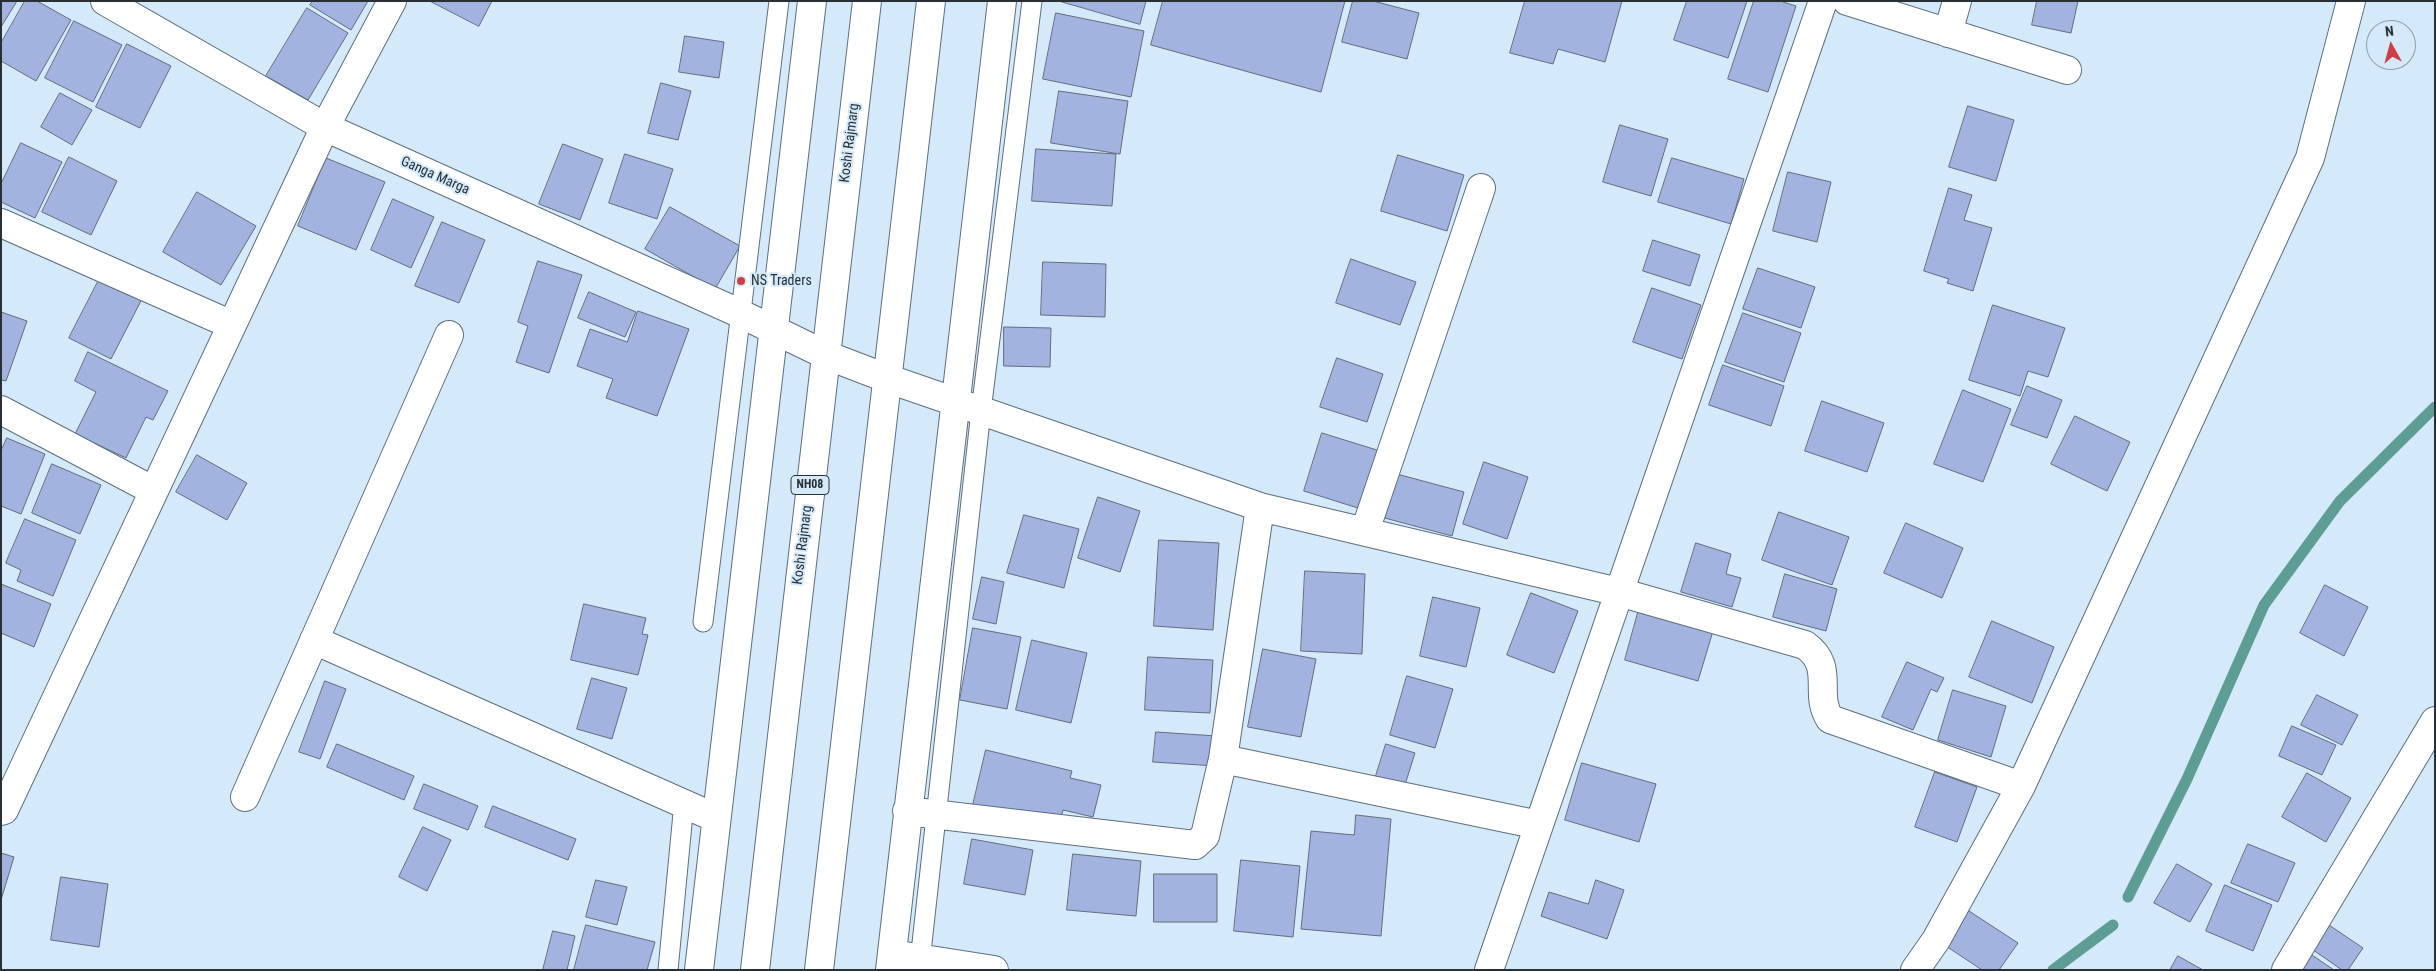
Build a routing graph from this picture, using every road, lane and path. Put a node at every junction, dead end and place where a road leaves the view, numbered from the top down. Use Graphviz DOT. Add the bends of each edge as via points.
graph roads {
  1 [pos="105,1"];
  2 [pos="392,1"];
  3 [pos="778,1"];
  4 [pos="812,1"];
  5 [pos="867,1"];
  6 [pos="931,1"];
  7 [pos="1002,1"];
  8 [pos="1032,1"];
  9 [pos="1823,1"];
  10 [pos="1847,1"];
  11 [pos="1957,1"];
  12 [pos="2352,1"];
  13 [pos="1948,33"];
  14 [pos="2067,70"];
  15 [pos="324,127"];
  16 [pos="1481,188"];
  17 [pos="1,223"];
  18 [pos="739,313"];
  19 [pos="232,325"];
  20 [pos="775,332"];
  21 [pos="449,335"];
  22 [pos="826,355"];
  23 [pos="886,378"];
  24 [pos="955,402"];
  25 [pos="1,410"];
  26 [pos="981,411"];
  27 [pos="154,491"];
  28 [pos="1260,506"];
  29 [pos="1365,531"];
  30 [pos="1618,592"];
  31 [pos="704,622"];
  32 [pos="314,640"];
  33 [pos="2435,720"];
  34 [pos="1223,759"];
  35 [pos="2021,786"];
  36 [pos="245,797"];
  37 [pos="684,803"];
  38 [pos="1,811"];
  39 [pos="907,811"];
  40 [pos="936,815"];
  41 [pos="716,818"];
  42 [pos="1539,824"];
  43 [pos="891,962"];
  44 [pos="920,964"];
  45 [pos="668,970"];
  46 [pos="699,970"];
  47 [pos="754,970"];
  48 [pos="819,970"];
  49 [pos="994,970"];
  50 [pos="1489,970"];
  51 [pos="1915,970"];
  52 [pos="2286,970"];
  1 -- 15 [label="street, Ganga Marga"];
  2 -- 15 [label="street"];
  3 -- 18 [label="lane"];
  4 -- 20 [label="street"];
  5 -- 22 [label="street, Koshi Rajmarg / NH08"];
  6 -- 23 [label="street"];
  7 -- 24 [label="street"];
  8 -- 26 [label="lane"];
  9 -- 30 [label="street"];
  10 -- 13 [label="street"];
  11 -- 13 [label="street"];
  12 -- 35 [label="street" via="2310,158"];
  13 -- 14 [label="street"];
  15 -- 18 [label="street, Ganga Marga"];
  15 -- 19 [label="street"];
  16 -- 29 [label="street"];
  17 -- 19 [label="street"];
  18 -- 20 [label="street, Ganga Marga"];
  18 -- 31 [label="lane"];
  19 -- 27 [label="street"];
  20 -- 22 [label="street, Ganga Marga"];
  20 -- 41 [label="street"];
  21 -- 32 [label="street"];
  22 -- 23 [label="street, Ganga Marga"];
  22 -- 47 [label="street, Koshi Rajmarg / NH08"];
  23 -- 24 [label="street, Ganga Marga"];
  23 -- 48 [label="street"];
  24 -- 26 [label="street, Ganga Marga"];
  24 -- 39 [label="street"];
  25 -- 27 [label="street"];
  26 -- 28 [label="street, Ganga Marga"];
  26 -- 40 [label="lane"];
  27 -- 38 [label="street"];
  28 -- 29 [label="street, Ganga Marga"];
  28 -- 34 [label="street"];
  29 -- 30 [label="street, Ganga Marga"];
  30 -- 35 [label="street, Ganga Marga" via="1805,645 1821,662 1823,708 1830,719"];
  30 -- 42 [label="street"];
  32 -- 36 [label="street"];
  32 -- 37 [label="street"];
  33 -- 52 [label="street"];
  34 -- 40 [label="street" via="1205,836 1195,845"];
  34 -- 42 [label="street"];
  35 -- 51 [label="street" via="1936,940"];
  37 -- 41 [label="street"];
  37 -- 45 [label="lane"];
  39 -- 40 [label="street"];
  39 -- 43 [label="street"];
  40 -- 44 [label="lane"];
  41 -- 46 [label="street"];
  42 -- 50 [label="street"];
  43 -- 44 [label="street"];
  44 -- 49 [label="street"];
}
